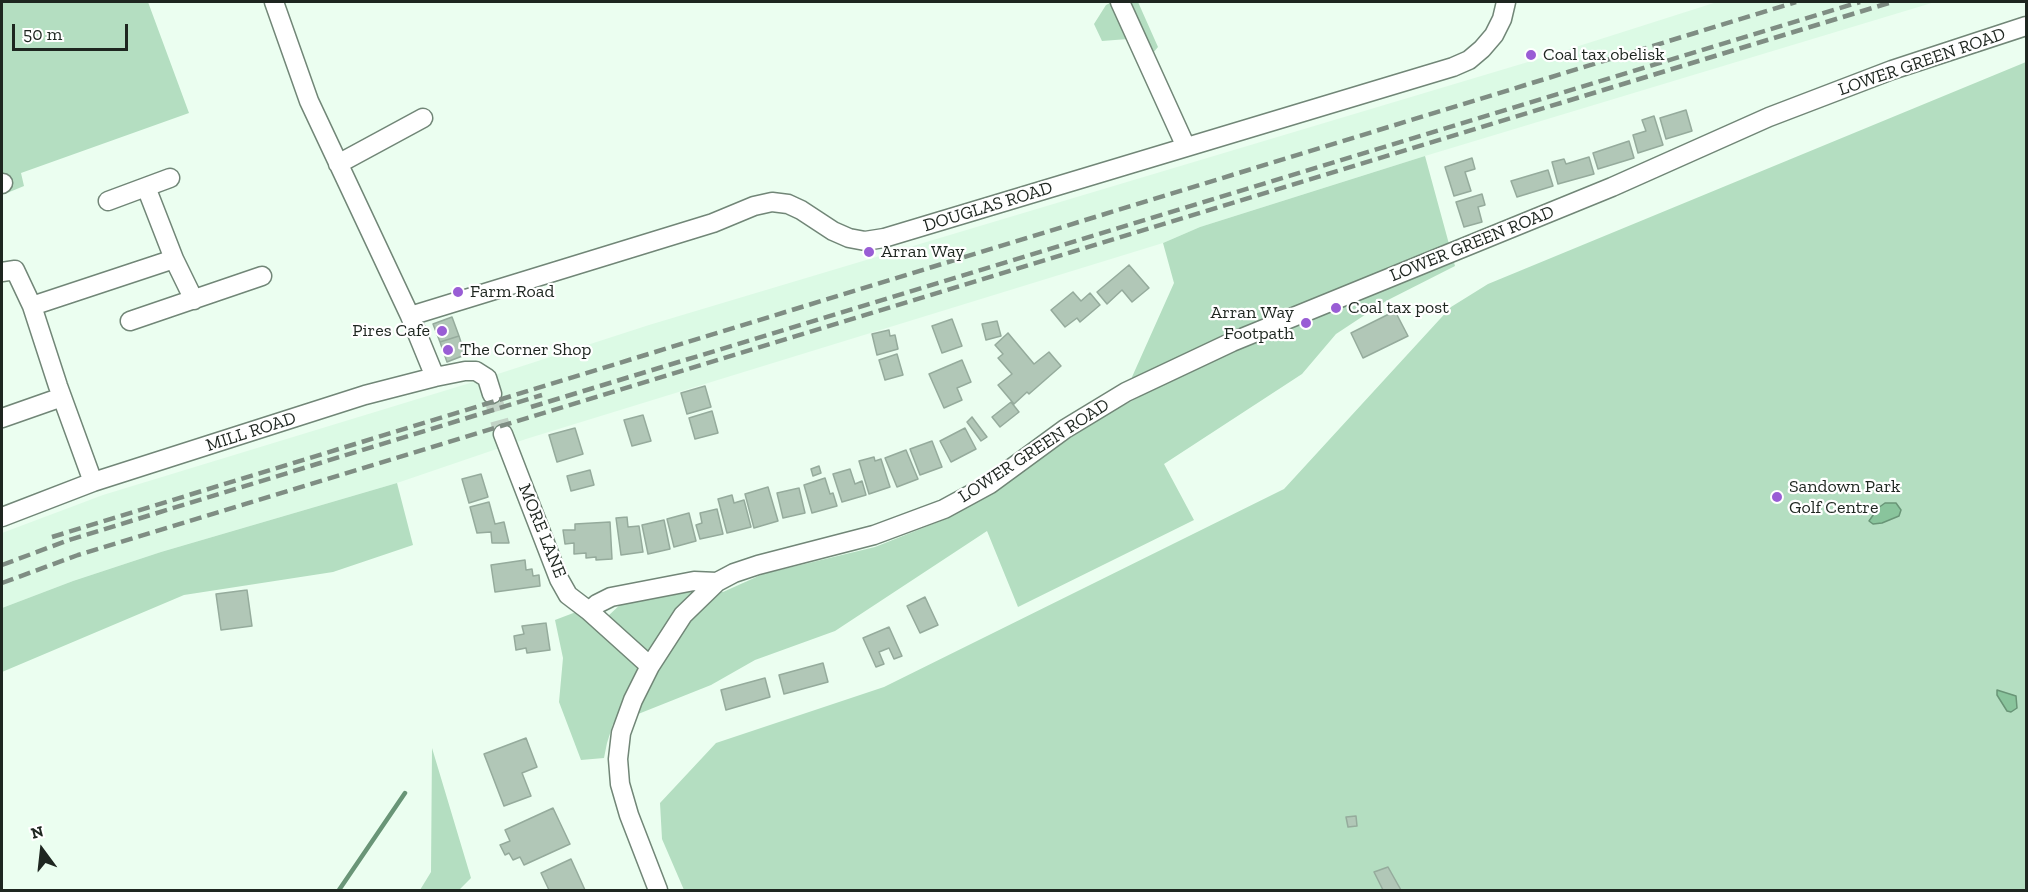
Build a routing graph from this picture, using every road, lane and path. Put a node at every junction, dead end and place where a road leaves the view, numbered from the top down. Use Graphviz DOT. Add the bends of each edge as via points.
graph roads {
  1 [pos="274,2"];
  2 [pos="1120,2"];
  3 [pos="1506,2"];
  4 [pos="2026,26"];
  5 [pos="423,118"];
  6 [pos="1186,147"];
  7 [pos="338,164"];
  8 [pos="170,178"];
  9 [pos="146,188"];
  10 [pos="108,201"];
  11 [pos="174,259"];
  12 [pos="2,272"];
  13 [pos="262,276"];
  14 [pos="194,300"];
  15 [pos="32,306"];
  16 [pos="410,316"];
  17 [pos="130,321"];
  18 [pos="435,377"];
  19 [pos="492,394"];
  20 [pos="62,397"];
  21 [pos="2,418"];
  22 [pos="503,434"];
  23 [pos="93,482"];
  24 [pos="2,517"];
  25 [pos="717,582"];
  26 [pos="589,611"];
  27 [pos="650,666"];
  28 [pos="658,891"];
  1 -- 7 [label="street" via="309,101"];
  2 -- 6 [label="street"];
  3 -- 6 [label="street, DOUGLAS ROAD" via="1494,35 1469,60"];
  4 -- 25 [label="street, LOWER GREEN ROAD" via="1892,70 1780,113 1612,187 1232,342 1126,392 1065,429 990,484 944,509 874,535 758,565"];
  5 -- 7 [label="street"];
  6 -- 16 [label="street, DOUGLAS ROAD" via="865,241 833,231 788,204 772,202"];
  7 -- 16 [label="street"];
  8 -- 9 [label="street"];
  9 -- 10 [label="street"];
  9 -- 11 [label="street"];
  11 -- 14 [label="street"];
  11 -- 15 [label="street"];
  12 -- 15 [label="street" via="15,270"];
  13 -- 14 [label="street"];
  14 -- 17 [label="street"];
  15 -- 20 [label="street"];
  16 -- 18 [label="street"];
  18 -- 19 [label="street, MILL ROAD" via="476,371 487,378"];
  18 -- 23 [label="street, MILL ROAD" via="365,395"];
  20 -- 21 [label="street"];
  20 -- 23 [label="street"];
  22 -- 26 [label="street, MORE LANE" via="559,579 568,595"];
  23 -- 24 [label="street, MILL ROAD"];
  25 -- 26 [label="street" via="694,581 611,597"];
  25 -- 27 [label="street" via="683,615"];
  26 -- 27 [label="street, MORE LANE"];
  27 -- 28 [label="street" via="621,733 618,759 629,815"];
}
